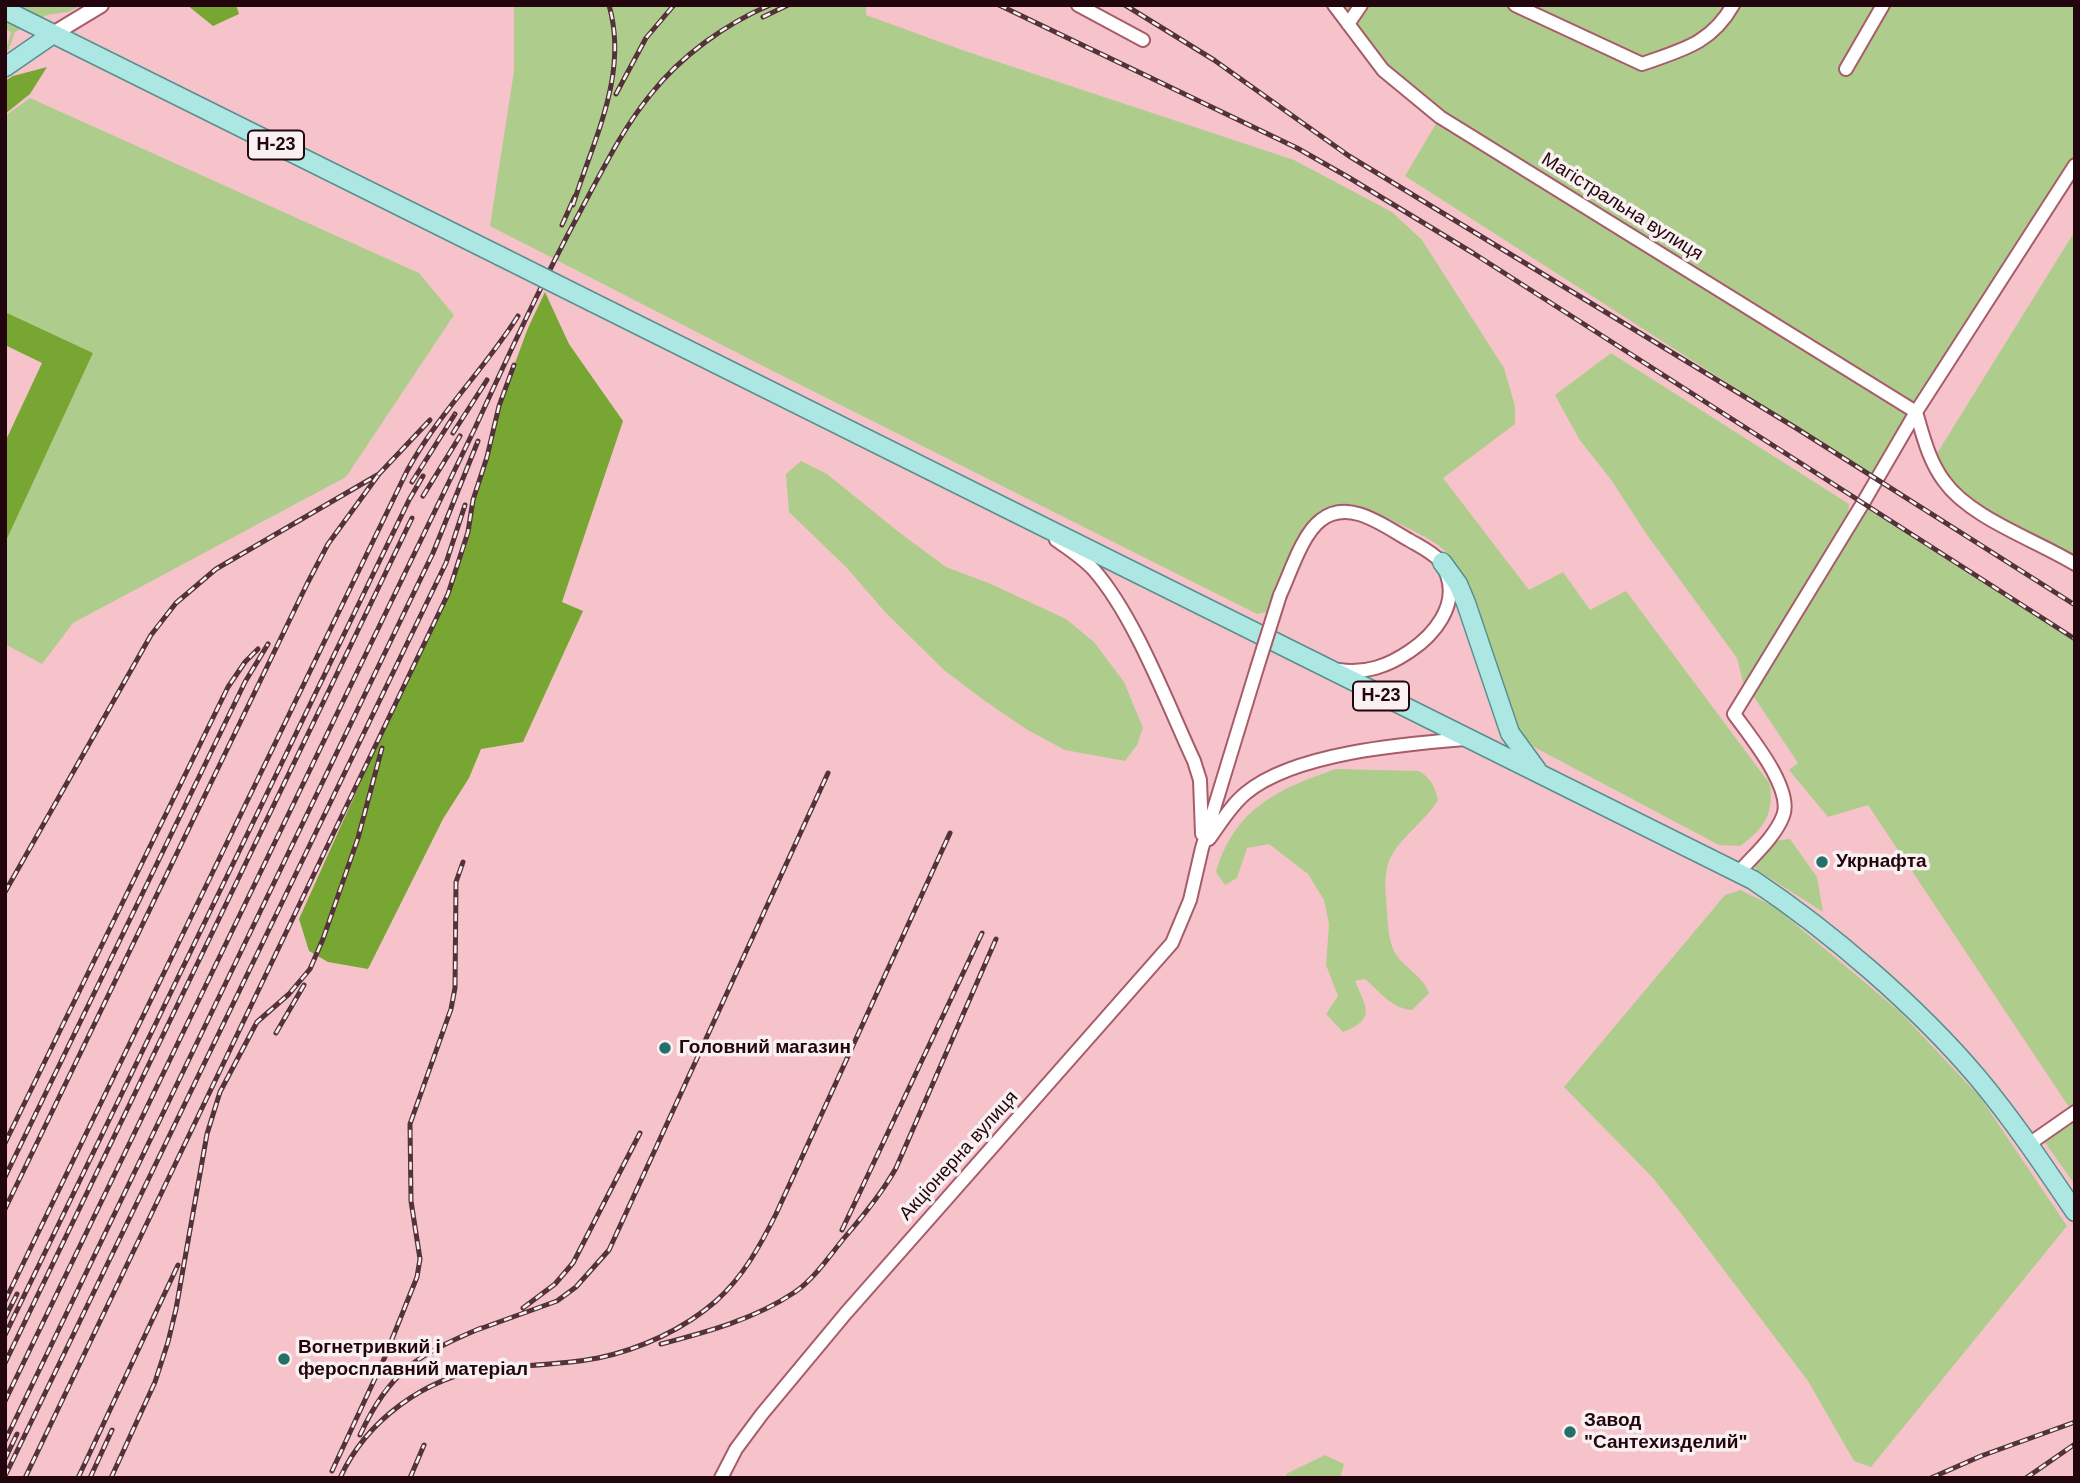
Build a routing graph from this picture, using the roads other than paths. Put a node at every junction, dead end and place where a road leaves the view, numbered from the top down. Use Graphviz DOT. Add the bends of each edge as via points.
graph roads {
  1 [pos="101,5"];
  2 [pos="1079,5"];
  3 [pos="1334,5"];
  4 [pos="1361,5"];
  5 [pos="1518,5"];
  6 [pos="1540,5"];
  7 [pos="1883,5"];
  8 [pos="1731,9"];
  9 [pos="5,10"];
  10 [pos="1348,24"];
  11 [pos="53,34"];
  12 [pos="1143,40"];
  13 [pos="5,67"];
  14 [pos="1846,69"];
  15 [pos="2075,165"];
  16 [pos="1916,412"];
  17 [pos="1028,520"];
  18 [pos="1442,562"];
  19 [pos="2075,564"];
  20 [pos="1325,668"];
  21 [pos="1465,738"];
  22 [pos="1542,776"];
  23 [pos="1202,848"];
  24 [pos="1739,872"];
  25 [pos="2075,1112"];
  26 [pos="2029,1144"];
  27 [pos="2075,1212"];
  28 [pos="721,1478"];
  1 -- 11 [label="street"];
  2 -- 12 [label="street"];
  3 -- 10 [label="street, Магістральна вулиця"];
  4 -- 10 [label="street"];
  5 -- 6 [label="street"];
  5 -- 8 [label="street" via="1642,64 1709,36"];
  7 -- 14 [label="street"];
  9 -- 11 [label="main road"];
  10 -- 16 [label="street, Магістральна вулиця" via="1383,70 1440,117"];
  11 -- 13 [label="main road"];
  11 -- 17 [label="main road, Н-23, bridge"];
  15 -- 16 [label="street"];
  16 -- 19 [label="street" via="1938,473 1961,500"];
  16 -- 24 [label="street" via="1734,714 1780,785 1786,807 1771,835"];
  17 -- 20 [label="main road, Н-23"];
  17 -- 23 [label="street" via="1083,559 1130,625 1194,761 1203,802"];
  18 -- 20 [label="street" via="1449,600 1444,615 1420,644 1378,668"];
  18 -- 22 [label="main road" via="1458,584 1510,733"];
  18 -- 23 [label="street, bridge" via="1358,513 1331,514 1320,521 1280,595"];
  20 -- 21 [label="main road, Н-23"];
  21 -- 22 [label="main road, Н-23"];
  21 -- 23 [label="street" via="1396,744 1264,780 1245,794"];
  22 -- 24 [label="main road, Н-23"];
  23 -- 28 [label="street, Акціонерна вулиця" via="1190,900 1162,958 846,1312 762,1414"];
  24 -- 26 [label="main road, Н-23" via="1803,914 1899,997 1978,1078"];
  25 -- 26 [label="street"];
  26 -- 27 [label="main road, Н-23"];
}
